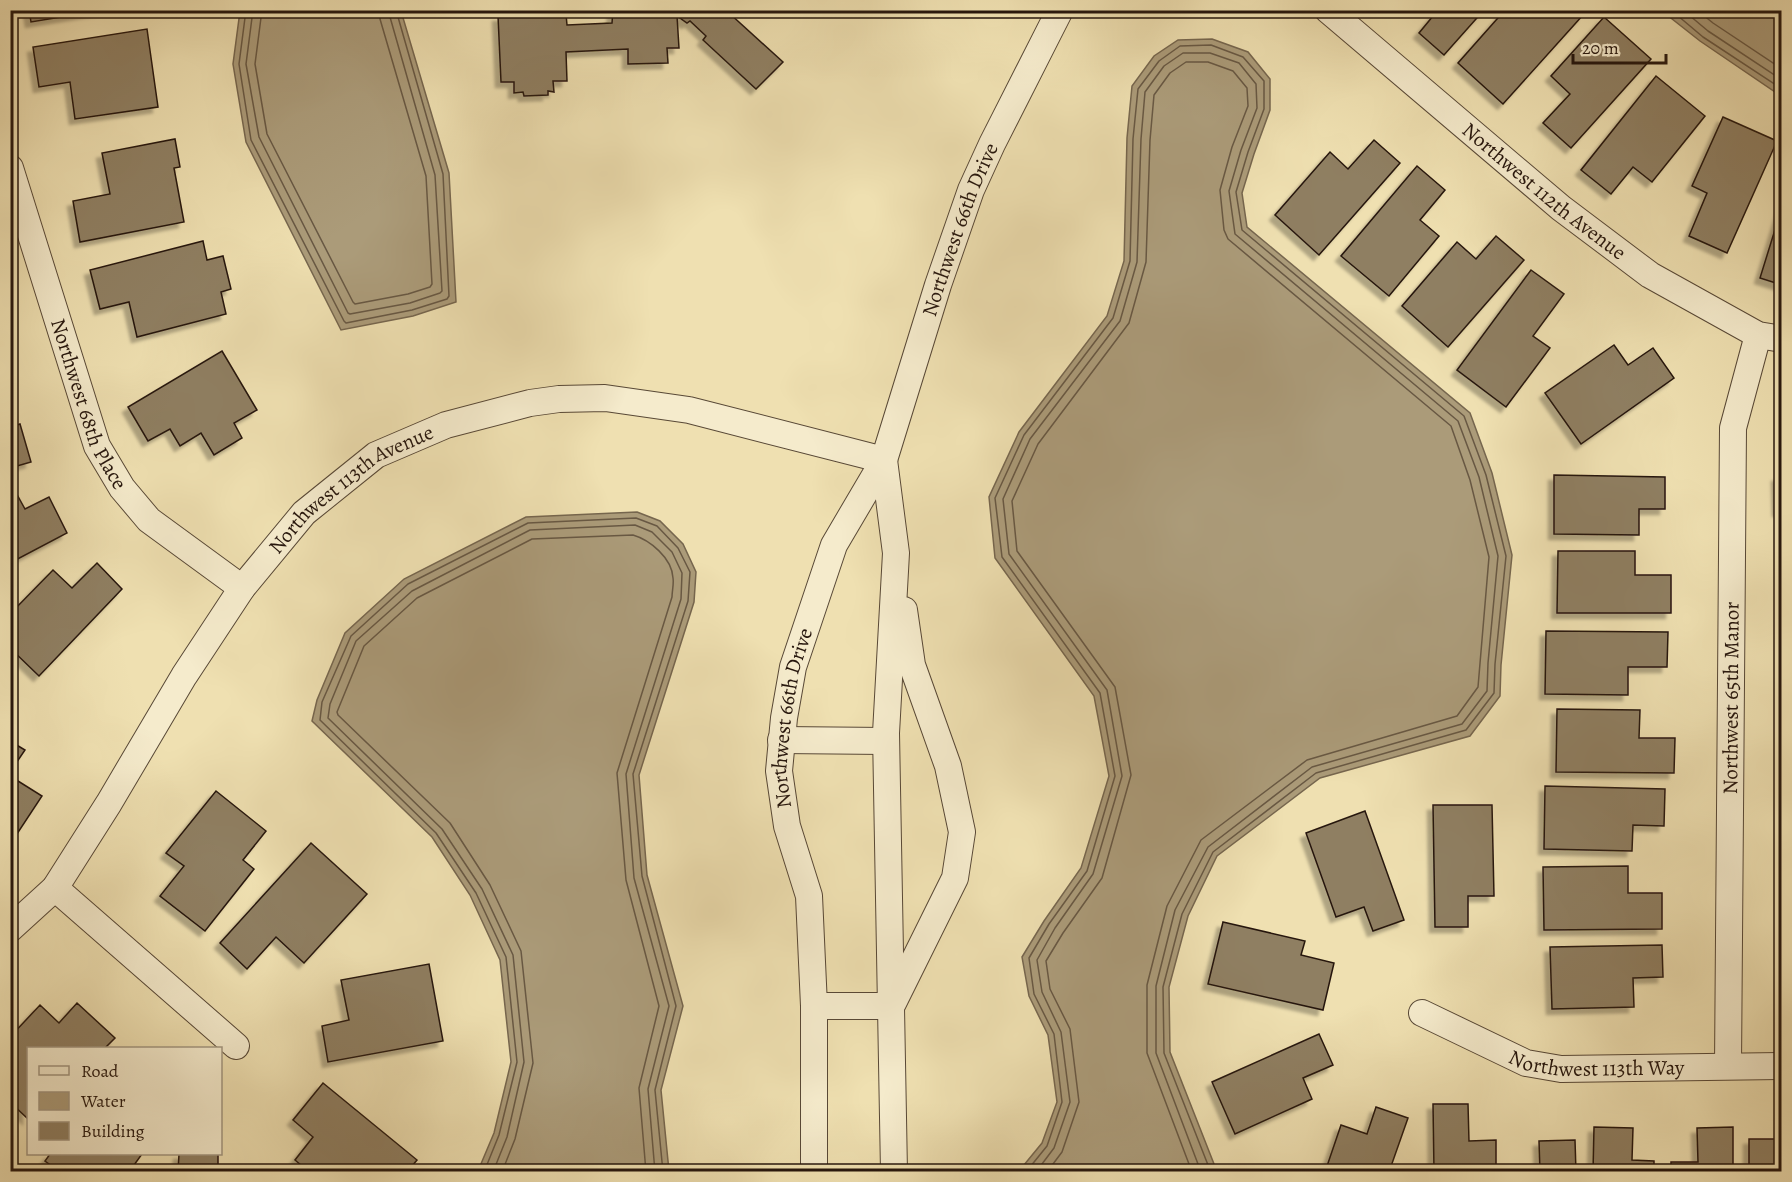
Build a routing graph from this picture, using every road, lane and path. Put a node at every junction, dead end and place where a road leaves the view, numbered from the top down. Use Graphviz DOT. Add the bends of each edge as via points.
graph roads {
  1 [pos="1060,10"];
  2 [pos="1328,10"];
  3 [pos="10,168"];
  4 [pos="1770,337"];
  5 [pos="884,460"];
  6 [pos="896,553"];
  7 [pos="242,588"];
  8 [pos="781,741"];
  9 [pos="886,741"];
  10 [pos="55,888"];
  11 [pos="10,929"];
  12 [pos="814,1006"];
  13 [pos="891,1006"];
  14 [pos="1422,1013"];
  15 [pos="236,1046"];
  16 [pos="1728,1066"];
  17 [pos="1782,1066"];
  18 [pos="814,1172"];
  19 [pos="894,1172"];
  1 -- 5 [label="street, Northwest 66th Drive" via="971,190"];
  2 -- 4 [label="street, Northwest 112th Avenue" via="1561,208 1632,262"];
  3 -- 7 [label="street, Northwest 68th Place" via="97,446 122,488 149,520"];
  4 -- 16 [label="street, Northwest 65th Manor" via="1733,428"];
  5 -- 6 [label="street, Northwest 66th Drive"];
  5 -- 7 [label="street, Northwest 113th Avenue" via="689,410 605,398 530,403 446,426 376,455 304,513"];
  5 -- 8 [label="street, Northwest 66th Drive" via="834,545 794,667"];
  6 -- 9 [label="street, Northwest 66th Drive"];
  6 -- 13 [label="street, Northwest 66th Drive" via="912,665 948,766 962,832 954,878"];
  7 -- 10 [label="street, Northwest 113th Avenue"];
  8 -- 9 [label="street"];
  8 -- 12 [label="street, Northwest 66th Drive" via="779,771 787,826 809,896"];
  9 -- 13 [label="street, Northwest 66th Drive"];
  10 -- 11 [label="street, Northwest 113th Avenue"];
  10 -- 15 [label="street"];
  12 -- 13 [label="street"];
  12 -- 18 [label="street, Northwest 66th Drive"];
  13 -- 19 [label="street, Northwest 66th Drive"];
  14 -- 16 [label="street, Northwest 113th Way" via="1526,1063 1561,1069"];
  16 -- 17 [label="street, Northwest 113th Way"];
}
